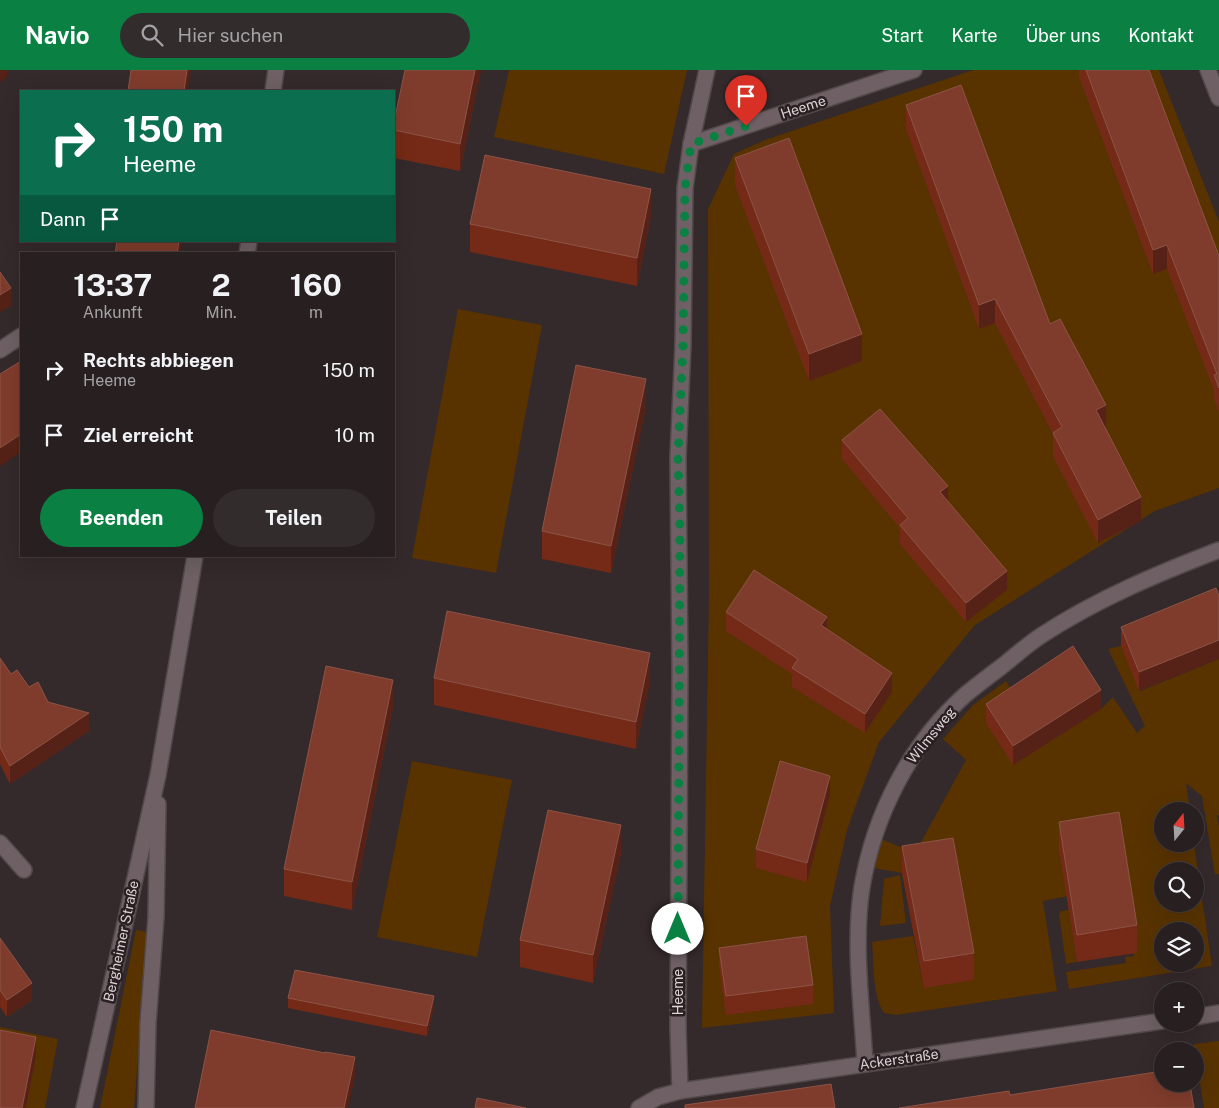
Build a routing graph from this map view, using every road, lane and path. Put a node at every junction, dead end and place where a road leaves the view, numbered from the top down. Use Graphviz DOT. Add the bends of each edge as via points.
graph roads {
  1 [pos="276,70"];
  2 [pos="707,70"];
  3 [pos="914,70"];
  4 [pos="1208,70"];
  5 [pos="273,90"];
  6 [pos="1219,98"];
  7 [pos="691,144"];
  8 [pos="20,337"];
  9 [pos="0,350"];
  10 [pos="1219,550"];
  11 [pos="195,557"];
  12 [pos="158,775"];
  13 [pos="0,843"];
  14 [pos="24,870"];
  15 [pos="1219,1013"];
  16 [pos="1204,1016"];
  17 [pos="1154,1023"];
  18 [pos="865,1064"];
  19 [pos="680,1091"];
  20 [pos="84,1108"];
  21 [pos="146,1108"];
  22 [pos="640,1108"];
  1 -- 5 [label="street"];
  2 -- 7 [label="street, Heeme"];
  3 -- 7 [label="street, Heeme"];
  4 -- 6 [label="street"];
  7 -- 19 [label="street, Heeme" via="685,188 678,457"];
  8 -- 9 [label="street"];
  10 -- 18 [label="street, Wilmsweg" via="1096,604 1041,635 965,695 918,746 886,807 873,841 862,887 858,933"];
  11 -- 12 [label="street, Bergheimer Straße"];
  12 -- 20 [label="street, Bergheimer Straße"];
  12 -- 21 [label="street, Bergheimer Straße" via="156,917"];
  13 -- 14 [label="street"];
  15 -- 16 [label="street"];
  17 -- 18 [label="street, Ackerstraße"];
  18 -- 19 [label="street, Ackerstraße"];
  19 -- 22 [label="street, Ackerstraße" via="658,1097"];
}
